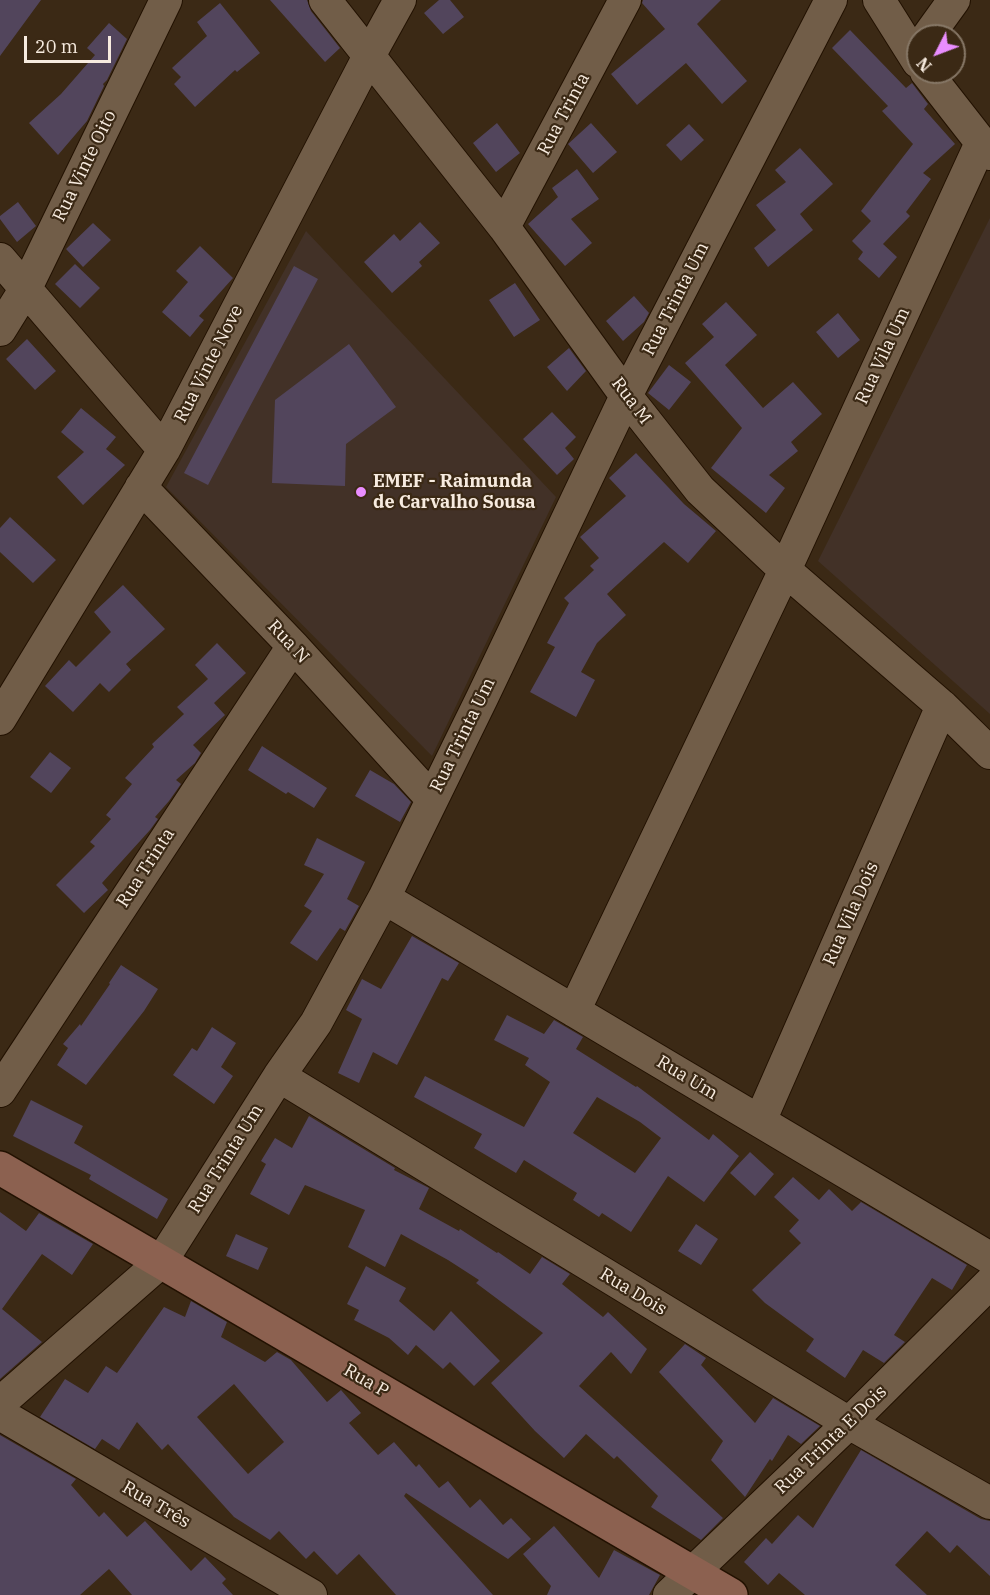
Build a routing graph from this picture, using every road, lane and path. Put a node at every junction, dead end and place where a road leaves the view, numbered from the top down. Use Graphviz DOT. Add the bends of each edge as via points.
graph roads {
  1 [pos="166,0"];
  2 [pos="325,0"];
  3 [pos="400,0"];
  4 [pos="625,0"];
  5 [pos="831,0"];
  6 [pos="879,0"];
  7 [pos="954,0"];
  8 [pos="940,24"];
  9 [pos="906,35"];
  10 [pos="369,56"];
  11 [pos="941,84"];
  12 [pos="986,149"];
  13 [pos="504,227"];
  14 [pos="0,259"];
  15 [pos="26,288"];
  16 [pos="0,330"];
  17 [pos="626,396"];
  18 [pos="164,450"];
  19 [pos="141,487"];
  20 [pos="785,570"];
  21 [pos="293,646"];
  22 [pos="942,706"];
  23 [pos="0,718"];
  24 [pos="990,753"];
  25 [pos="432,799"];
  26 [pos="384,898"];
  27 [pos="574,1011"];
  28 [pos="279,1076"];
  29 [pos="0,1091"];
  30 [pos="760,1121"];
  31 [pos="0,1168"];
  32 [pos="990,1258"];
  33 [pos="161,1262"];
  34 [pos="990,1284"];
  35 [pos="0,1403"];
  36 [pos="0,1414"];
  37 [pos="849,1423"];
  38 [pos="990,1503"];
  39 [pos="694,1572"];
  40 [pos="311,1595"];
  41 [pos="669,1595"];
  42 [pos="731,1595"];
  1 -- 15 [label="street, Rua Vinte Oito"];
  2 -- 10 [label="street, Rua M"];
  3 -- 10 [label="street, Rua Vinte Nove"];
  4 -- 13 [label="street, Rua Trinta"];
  5 -- 17 [label="street, Rua Trinta Um"];
  6 -- 9 [label="street"];
  7 -- 8 [label="street"];
  10 -- 13 [label="street, Rua M"];
  10 -- 18 [label="street, Rua Vinte Nove"];
  11 -- 12 [label="street"];
  12 -- 20 [label="street, Rua Vila Um"];
  13 -- 17 [label="street, Rua M"];
  14 -- 15 [label="street"];
  15 -- 16 [label="street, Rua Vinte Oito"];
  15 -- 18 [label="street"];
  17 -- 20 [label="street, Rua M" via="700,490"];
  17 -- 25 [label="street, Rua Trinta Um"];
  18 -- 19 [label="street, Rua Vinte Nove"];
  19 -- 21 [label="street, Rua N"];
  19 -- 23 [label="street, Rua Vinte Nove"];
  20 -- 22 [label="street, Rua M"];
  20 -- 27 [label="street, Rua Vila Um"];
  21 -- 25 [label="street, Rua N"];
  21 -- 29 [label="street, Rua Trinta"];
  22 -- 24 [label="street, Rua M"];
  22 -- 30 [label="street, Rua Vila Dois"];
  25 -- 26 [label="street, Rua Trinta Um"];
  26 -- 27 [label="street, Rua Um"];
  26 -- 28 [label="street, Rua Trinta Um" via="316,1023"];
  27 -- 30 [label="street, Rua Um"];
  28 -- 33 [label="street, Rua Trinta Um"];
  28 -- 37 [label="street, Rua Dois"];
  30 -- 32 [label="street, Rua Um"];
  31 -- 33 [label="street, Rua P"];
  33 -- 35 [label="street, Rua Trinta Um"];
  33 -- 39 [label="street, Rua P"];
  34 -- 37 [label="street, Rua Trinta E Dois"];
  36 -- 40 [label="street, Rua Três"];
  37 -- 38 [label="street, Rua Dois"];
  37 -- 39 [label="street, Rua Trinta E Dois"];
  39 -- 41 [label="street, Rua Trinta E Dois"];
  39 -- 42 [label="street, Rua P"];
}
